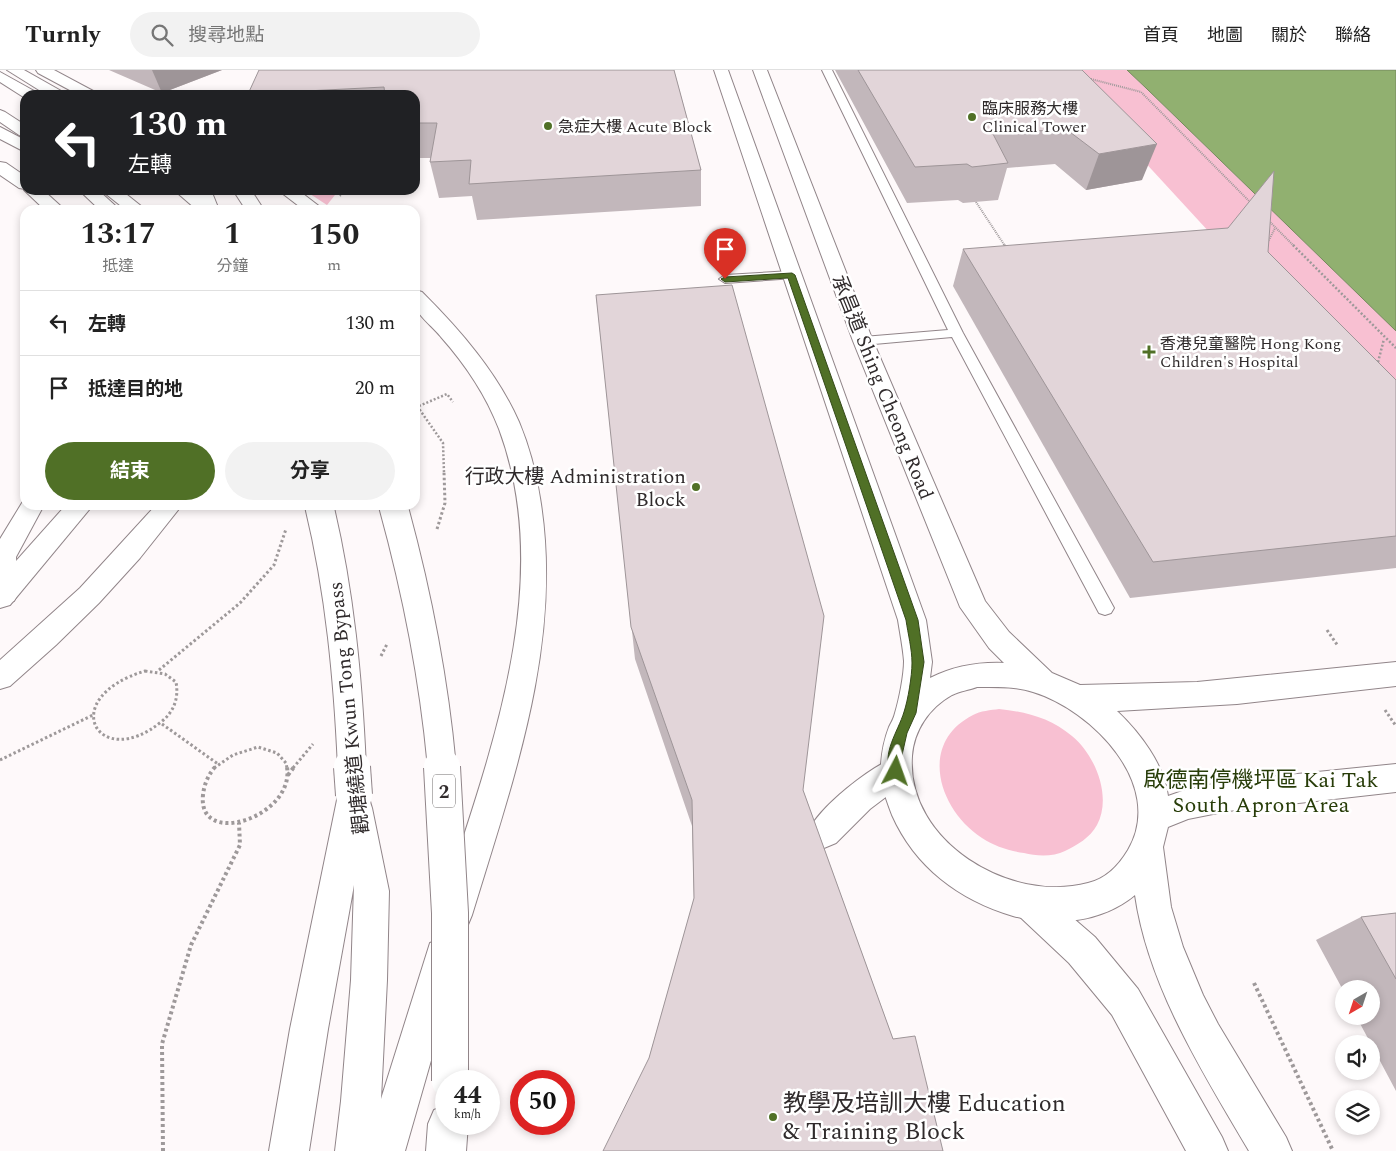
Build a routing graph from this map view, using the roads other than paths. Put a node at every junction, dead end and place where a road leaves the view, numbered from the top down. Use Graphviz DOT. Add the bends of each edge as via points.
graph roads {
  1 [pos="43,70"];
  2 [pos="721,70"];
  3 [pos="760,70"];
  4 [pos="827,70"];
  5 [pos="24,72"];
  6 [pos="0,76"];
  7 [pos="23,90"];
  8 [pos="51,90"];
  9 [pos="81,90"];
  10 [pos="0,115"];
  11 [pos="20,129"];
  12 [pos="0,132"];
  13 [pos="20,144"];
  14 [pos="0,167"];
  15 [pos="20,181"];
  16 [pos="39,195"];
  17 [pos="94,195"];
  18 [pos="117,195"];
  19 [pos="190,195"];
  20 [pos="294,195"];
  21 [pos="50,205"];
  22 [pos="105,205"];
  23 [pos="130,205"];
  24 [pos="203,205"];
  25 [pos="308,205"];
  26 [pos="792,275"];
  27 [pos="725,279"];
  28 [pos="420,302"];
  29 [pos="956,332"];
  30 [pos="863,341"];
  31 [pos="29,510"];
  32 [pos="78,510"];
  33 [pos="166,510"];
  34 [pos="319,510"];
  35 [pos="394,510"];
  36 [pos="2,595"];
  37 [pos="1105,608"];
  38 [pos="1396,674"];
  39 [pos="0,677"];
  40 [pos="1042,682"];
  41 [pos="1077,698"];
  42 [pos="910,713"];
  43 [pos="896,771"];
  44 [pos="1396,778"];
  45 [pos="354,795"];
  46 [pos="824,832"];
  47 [pos="1150,832"];
  48 [pos="1031,904"];
  49 [pos="450,1070"];
  50 [pos="447,1135"];
  51 [pos="289,1151"];
  52 [pos="355,1151"];
  53 [pos="385,1151"];
  54 [pos="446,1151"];
  55 [pos="1208,1151"];
  56 [pos="1272,1151"];
  1 -- 9 [label="main road"];
  2 -- 26 [label="main road, 承昌道 Shing Cheong Road"];
  3 -- 30 [label="main road, 承昌道 Shing Cheong Road"];
  4 -- 29 [label="lane"];
  5 -- 8 [label="main road"];
  6 -- 7 [label="main road"];
  10 -- 11 [label="main road"];
  12 -- 13 [label="main road"];
  14 -- 15 [label="main road"];
  16 -- 21 [label="main road"];
  17 -- 22 [label="main road"];
  18 -- 23 [label="main road"];
  19 -- 24 [label="main road"];
  20 -- 25 [label="main road"];
  26 -- 27 [label="lane"];
  26 -- 42 [label="main road, 承昌道 Shing Cheong Road" via="912,620 918,662"];
  28 -- 53 [label="main road" via="487,384 511,430 530,507 534,584 529,638 508,738"];
  29 -- 30 [label="lane"];
  29 -- 37 [label="lane"];
  30 -- 40 [label="main road, 承昌道 Shing Cheong Road" via="974,607 999,640"];
  31 -- 36 [label="main road" via="3,557"];
  32 -- 36 [label="main road"];
  33 -- 39 [label="main road" via="106,578"];
  34 -- 45 [label="main road, 觀塘繞道 Kwun Tong Bypass, bridge" via="340,603"];
  35 -- 49 [label="main road, 2, bridge" via="418,603 439,734 448,835"];
  38 -- 41 [label="main road" via="1175,697"];
  40 -- 41 [label="main road, 承昌道 Shing Cheong Road"];
  40 -- 42 [label="main road, 承昌道 Shing Cheong Road" via="1012,675 978,675 947,683"];
  41 -- 47 [label="main road, 承昌道 Shing Cheong Road" via="1101,714 1135,754 1151,796"];
  42 -- 43 [label="main road, 承昌道 Shing Cheong Road" via="900,733 895,755"];
  43 -- 46 [label="main road" via="859,798"];
  43 -- 48 [label="main road, 承昌道 Shing Cheong Road" via="900,795 911,820 932,849 961,874 994,893"];
  44 -- 47 [label="main road" via="1228,796 1188,804"];
  45 -- 51 [label="main road"];
  45 -- 52 [label="main road, 觀塘繞道 Kwun Tong Bypass" via="372,892 370,980"];
  47 -- 48 [label="main road, 承昌道 Shing Cheong Road" via="1133,872 1119,886 1095,899 1068,905"];
  47 -- 56 [label="main road, 承昌道 Shing Cheong Road" via="1155,914 1173,972 1198,1026"];
  48 -- 55 [label="main road, 承昌道 Shing Cheong Road" via="1082,950 1125,1002"];
  50 -- 54 [label="main road"];
}
